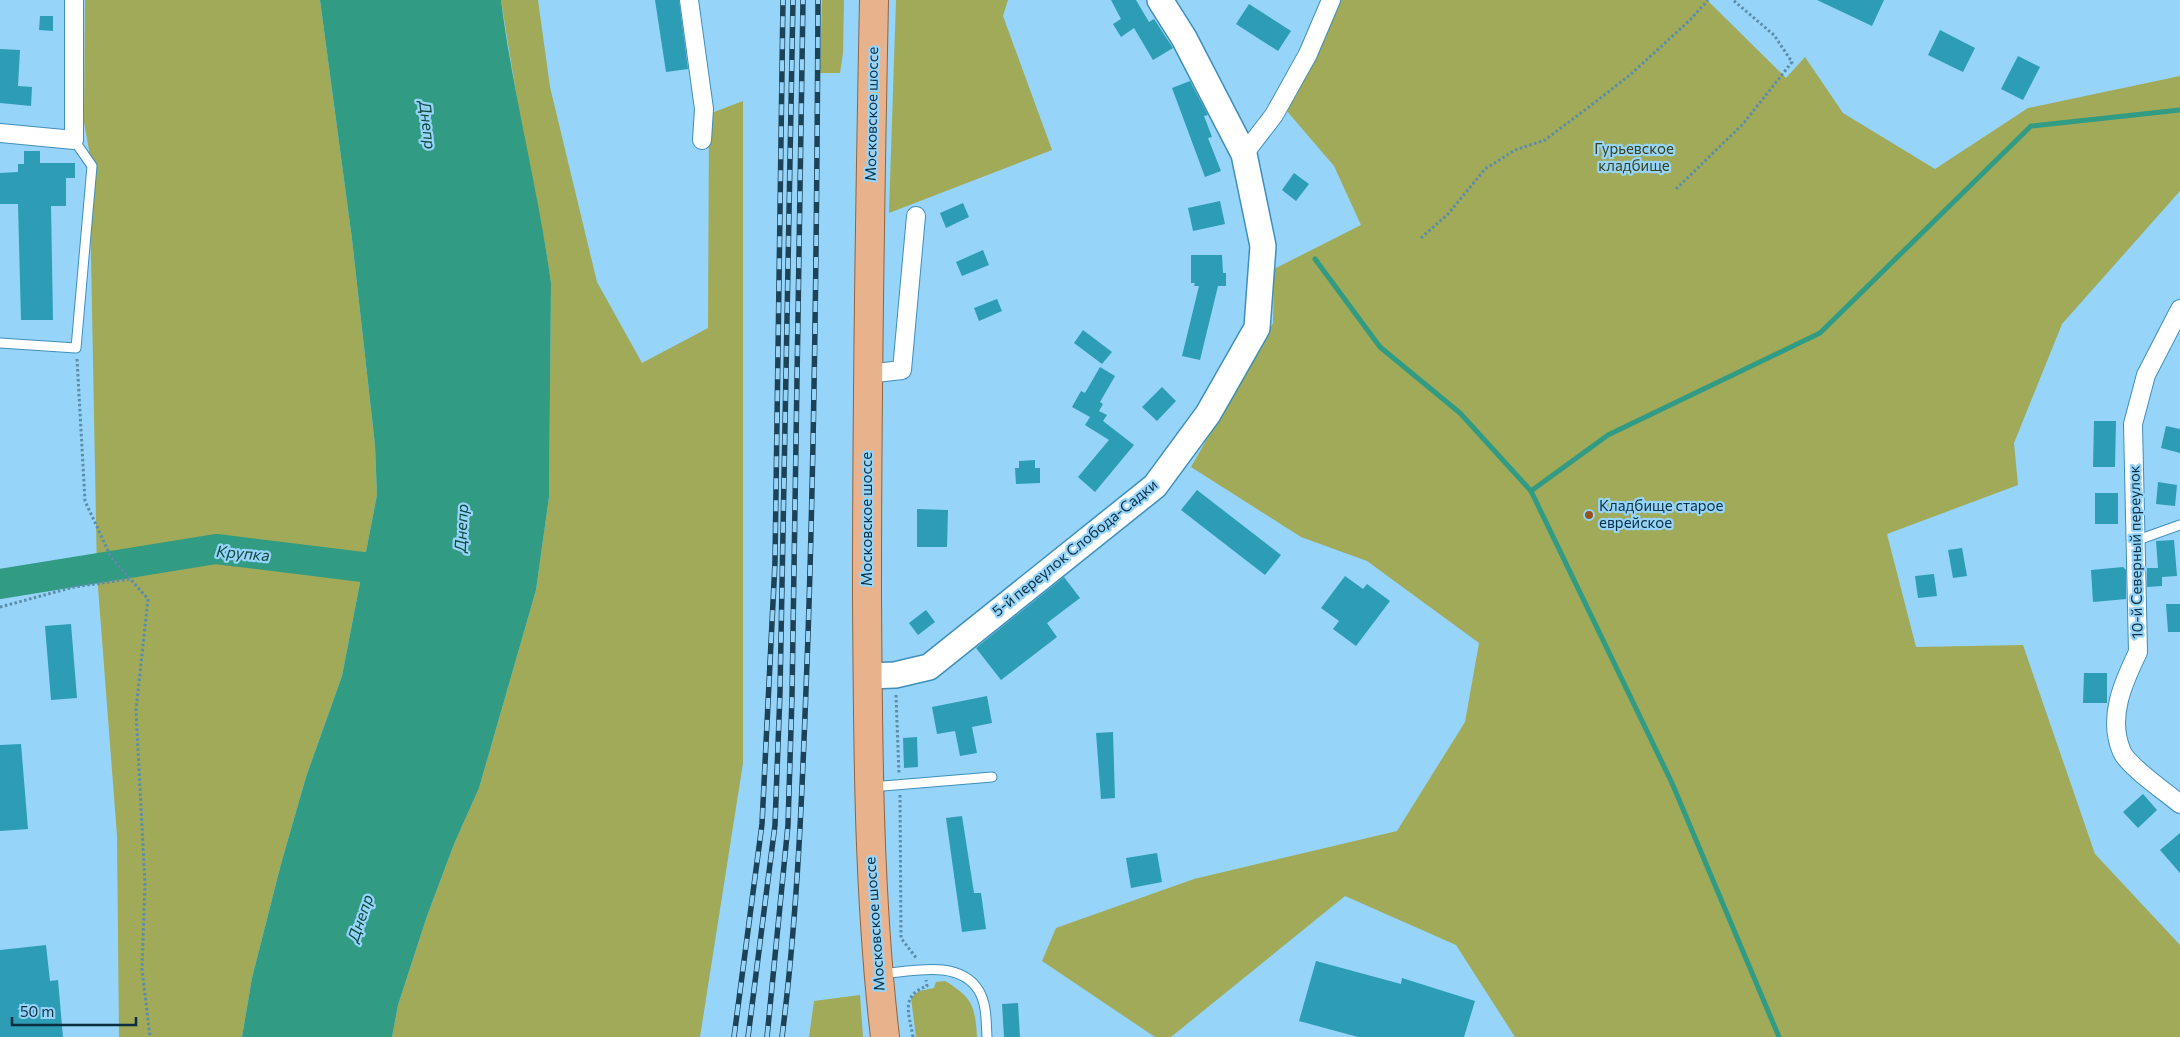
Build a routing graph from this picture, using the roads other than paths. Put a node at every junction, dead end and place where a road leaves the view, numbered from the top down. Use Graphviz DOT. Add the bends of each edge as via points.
graph roads {
  1 [pos="74,0"];
  2 [pos="689,0"];
  3 [pos="874,0"];
  4 [pos="1160,0"];
  5 [pos="1331,0"];
  6 [pos="0,133"];
  7 [pos="74,140"];
  8 [pos="702,140"];
  9 [pos="1244,154"];
  10 [pos="916,216"];
  11 [pos="2180,309"];
  12 [pos="0,343"];
  13 [pos="867,374"];
  14 [pos="2180,525"];
  15 [pos="2135,541"];
  16 [pos="867,676"];
  17 [pos="992,776"];
  18 [pos="868,787"];
  19 [pos="2180,804"];
  20 [pos="878,974"];
  21 [pos="885,1037"];
  22 [pos="987,1037"];
  1 -- 7 [label="street"];
  2 -- 8 [label="street" via="704,109"];
  3 -- 13 [label="main road, Московское шоссе"];
  4 -- 9 [label="street, 5-й переулок Слобода-Садки" via="1184,38"];
  5 -- 9 [label="street" via="1299,72 1274,115"];
  6 -- 7 [label="street"];
  7 -- 12 [label="lane" via="92,166 76,348"];
  9 -- 16 [label="street, 5-й переулок Слобода-Садки" via="1263,246 1257,328 1208,414 1155,486 929,667"];
  10 -- 13 [label="street" via="902,370"];
  11 -- 15 [label="street, 10-й Северный переулок" via="2146,375 2133,424"];
  13 -- 16 [label="main road, Московское шоссе"];
  14 -- 15 [label="lane"];
  15 -- 19 [label="street, 10-й Северный переулок" via="2138,652 2122,685 2115,720 2123,753"];
  16 -- 18 [label="main road, Московское шоссе"];
  17 -- 18 [label="lane"];
  18 -- 20 [label="main road, Московское шоссе"];
  20 -- 21 [label="main road, Московское шоссе"];
  20 -- 22 [label="lane" via="954,971 969,978 985,1007"];
}
